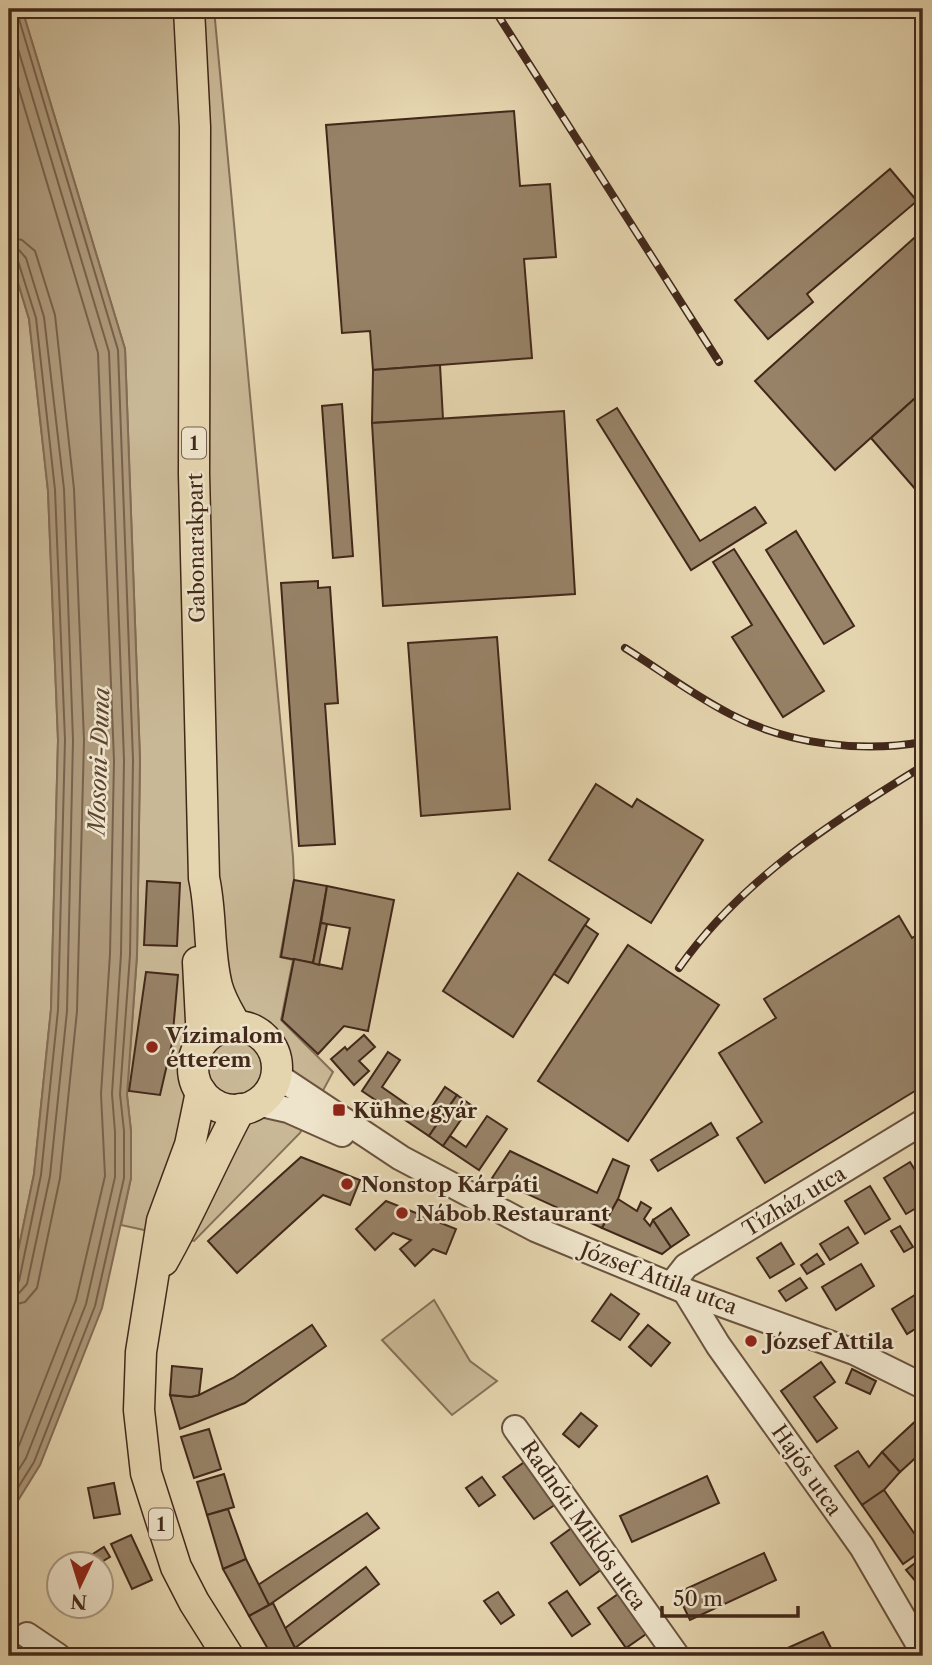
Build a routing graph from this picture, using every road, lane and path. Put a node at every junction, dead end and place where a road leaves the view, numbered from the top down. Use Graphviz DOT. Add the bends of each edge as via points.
graph roads {
  1 [pos="189,9"];
  2 [pos="204,878"];
  3 [pos="236,1026"];
  4 [pos="202,1041"];
  5 [pos="276,1074"];
  6 [pos="201,1092"];
  7 [pos="248,1106"];
  8 [pos="923,1122"];
  9 [pos="401,1158"];
  10 [pos="154,1276"];
  11 [pos="678,1288"];
  12 [pos="923,1386"];
  13 [pos="514,1428"];
  14 [pos="27,1634"];
  15 [pos="923,1651"];
  16 [pos="58,1656"];
  17 [pos="228,1656"];
  18 [pos="677,1656"];
  1 -- 2 [label="main road, Gabonarakpart / 1" via="195,127 194,474"];
  2 -- 3 [label="main road, 1" via="218,989"];
  2 -- 4 [label="main road, 1" via="198,941"];
  3 -- 4 [label="main road" via="214,1031"];
  3 -- 5 [label="main road" via="254,1031 269,1044"];
  4 -- 6 [label="main road, 1" via="193,1066"];
  5 -- 7 [label="main road, 1" via="269,1091"];
  5 -- 9 [label="street, József Attila utca"];
  6 -- 7 [label="main road" via="222,1108"];
  6 -- 10 [label="main road, 1" via="190,1145 162,1221"];
  7 -- 9 [label="street, József Attila utca" via="288,1110"];
  7 -- 10 [label="main road, 1" via="213,1158"];
  8 -- 11 [label="street, Tízház utca" via="686,1266"];
  9 -- 11 [label="street, József Attila utca" via="535,1229"];
  10 -- 17 [label="main road, 1" via="140,1365 146,1473 176,1567"];
  11 -- 12 [label="street, József Attila utca" via="854,1352"];
  11 -- 15 [label="street, Hajós utca" via="862,1547"];
  13 -- 18 [label="street, Radnóti Miklós utca"];
  14 -- 16 [label="street"];
}
